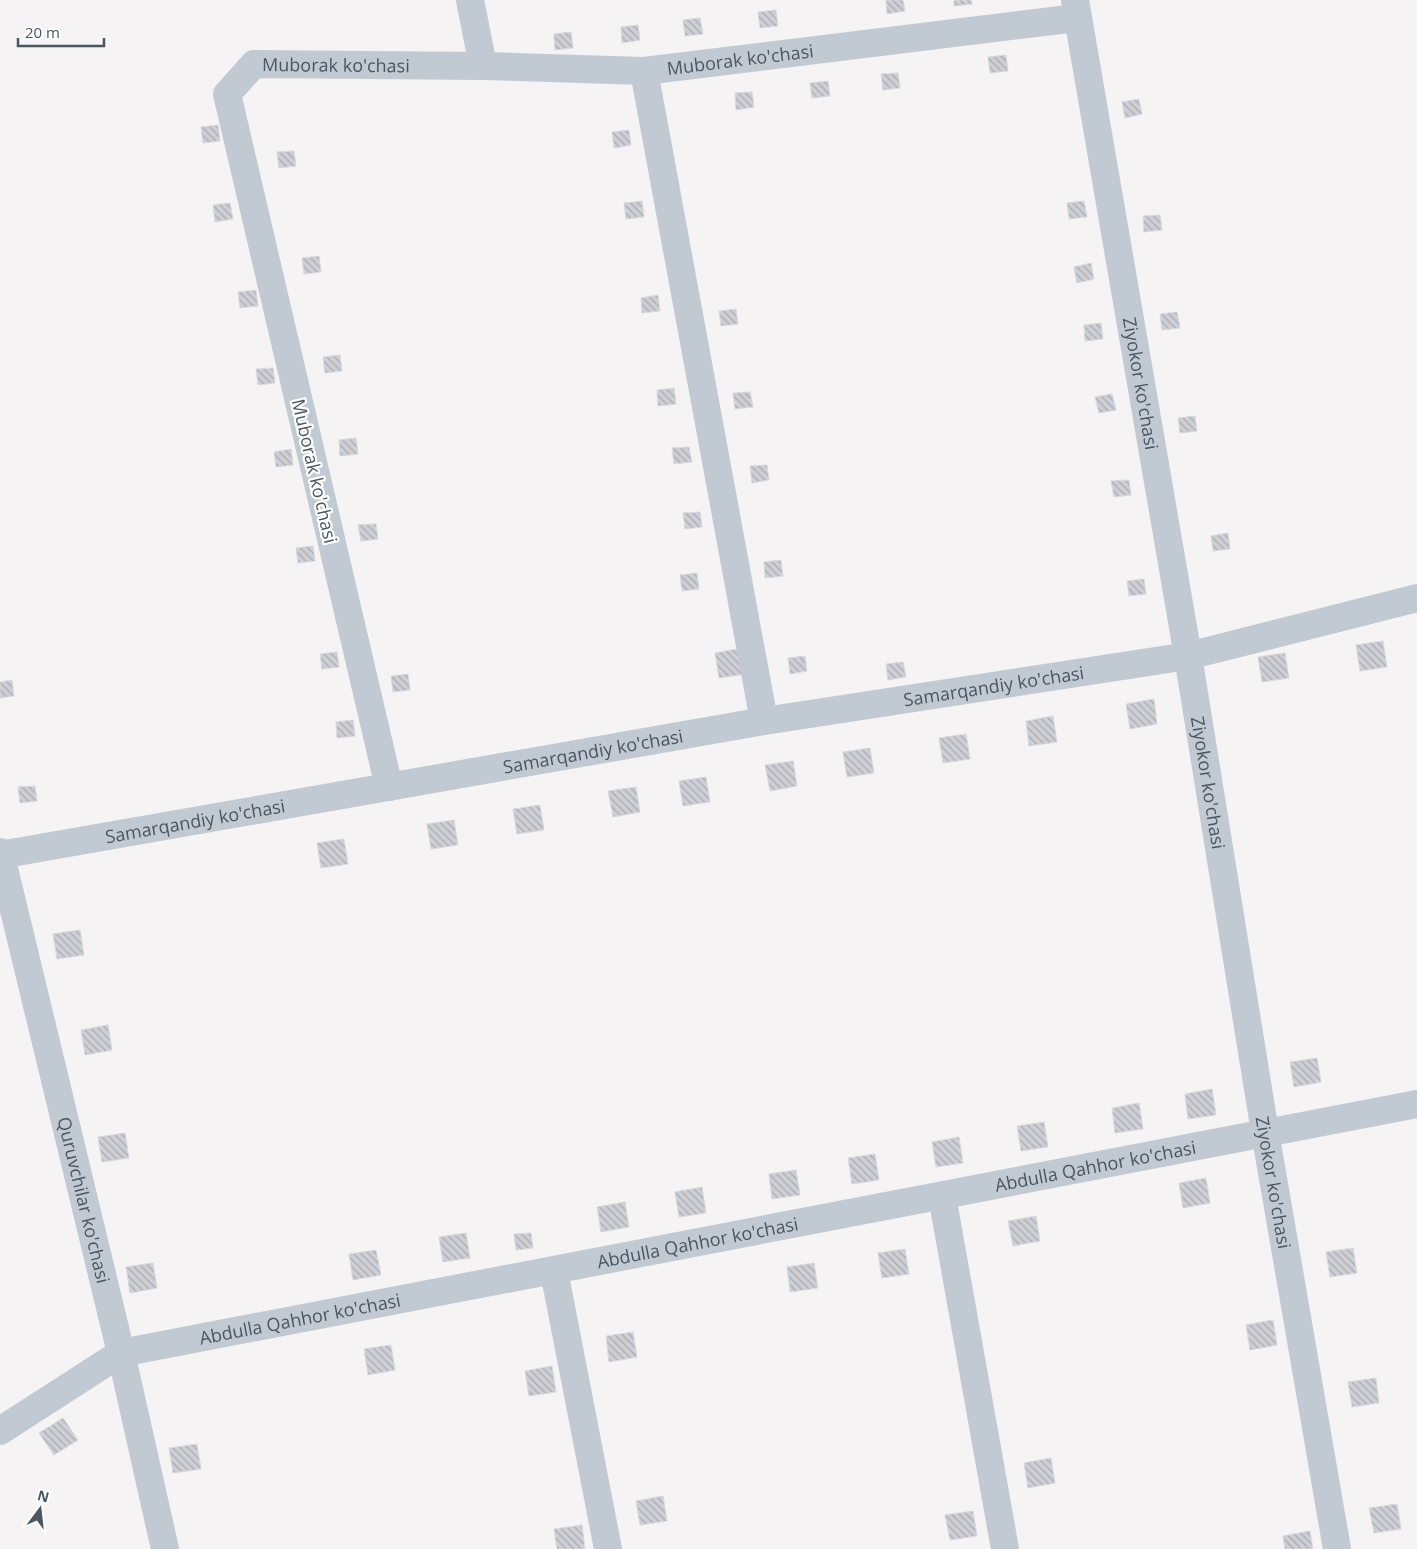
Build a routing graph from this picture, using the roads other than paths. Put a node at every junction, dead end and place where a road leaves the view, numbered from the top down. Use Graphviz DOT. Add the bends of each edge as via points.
graph roads {
  1 [pos="470,0"];
  2 [pos="1076,9"];
  3 [pos="483,66"];
  4 [pos="644,71"];
  5 [pos="1417,598"];
  6 [pos="1188,656"];
  7 [pos="764,721"];
  8 [pos="389,787"];
  9 [pos="0,854"];
  10 [pos="1417,1104"];
  11 [pos="1265,1132"];
  12 [pos="942,1196"];
  13 [pos="554,1271"];
  14 [pos="121,1353"];
  15 [pos="0,1431"];
  16 [pos="165,1549"];
  17 [pos="608,1549"];
  18 [pos="1005,1549"];
  19 [pos="1337,1549"];
  1 -- 3 [label="street"];
  2 -- 4 [label="street, Muborak ko'chasi"];
  2 -- 6 [label="street, Ziyokor ko'chasi"];
  3 -- 4 [label="street, Muborak ko'chasi"];
  3 -- 8 [label="street, Muborak ko'chasi" via="254,64 227,94"];
  4 -- 7 [label="street"];
  5 -- 6 [label="street, Samarqandiy ko'chasi"];
  6 -- 7 [label="street, Samarqandiy ko'chasi"];
  6 -- 11 [label="street, Ziyokor ko'chasi"];
  7 -- 8 [label="street, Samarqandiy ko'chasi"];
  8 -- 9 [label="street, Samarqandiy ko'chasi"];
  9 -- 14 [label="street, Quruvchilar ko'chasi"];
  10 -- 11 [label="street, Abdulla Qahhor ko'chasi"];
  11 -- 12 [label="street, Abdulla Qahhor ko'chasi"];
  11 -- 19 [label="street, Ziyokor ko'chasi"];
  12 -- 13 [label="street, Abdulla Qahhor ko'chasi"];
  12 -- 18 [label="street"];
  13 -- 14 [label="street, Abdulla Qahhor ko'chasi"];
  13 -- 17 [label="street"];
  14 -- 15 [label="street, Abdulla Qahhor ko'chasi"];
  14 -- 16 [label="street, Quruvchilar ko'chasi"];
}
